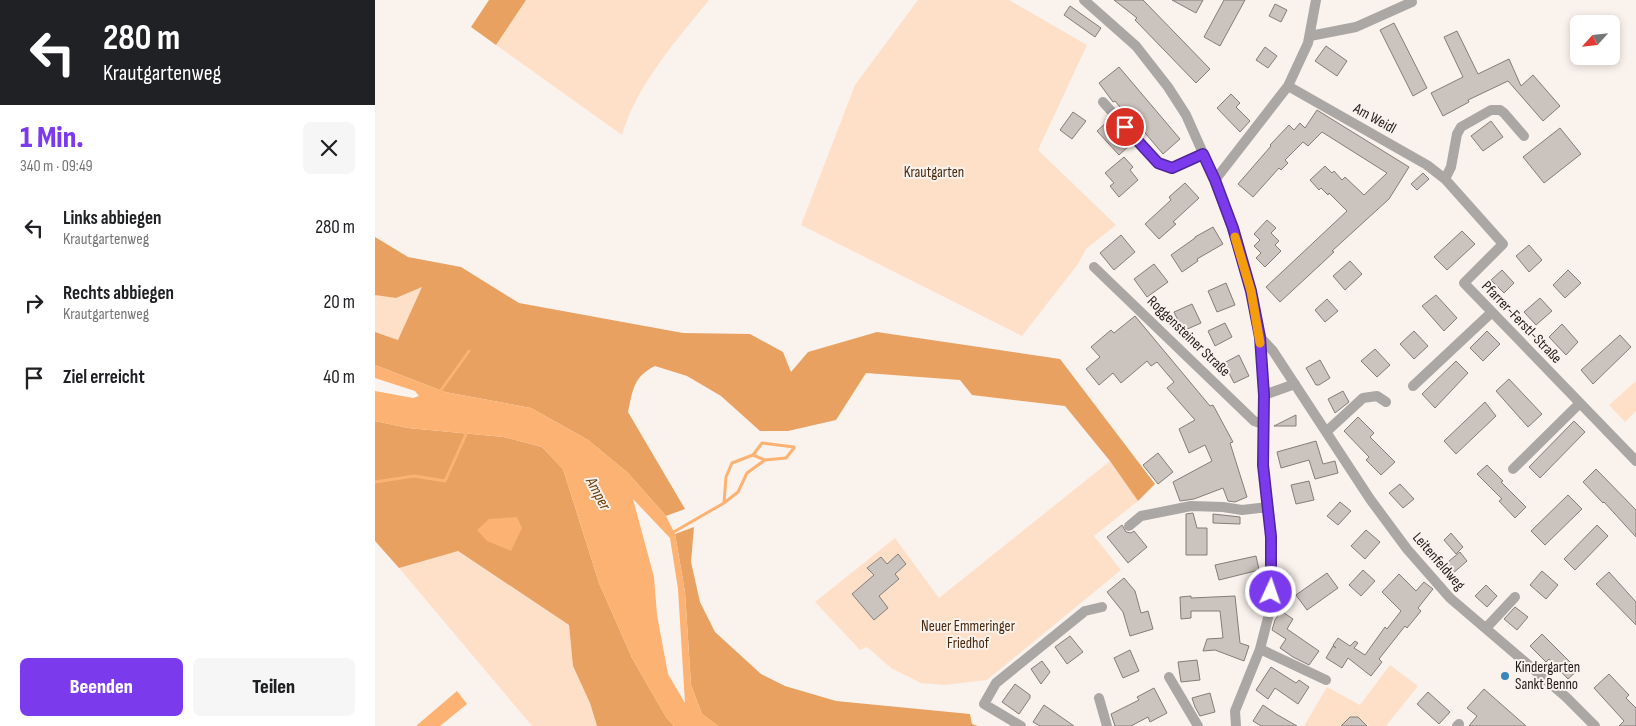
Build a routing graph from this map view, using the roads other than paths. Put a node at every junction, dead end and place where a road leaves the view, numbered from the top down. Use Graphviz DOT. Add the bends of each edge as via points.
graph roads {
  1 [pos="1084,0"];
  2 [pos="1317,0"];
  3 [pos="1412,2"];
  4 [pos="1310,36"];
  5 [pos="1288,86"];
  6 [pos="1103,102"];
  7 [pos="1524,136"];
  8 [pos="1203,154"];
  9 [pos="1445,179"];
  10 [pos="1215,180"];
  11 [pos="1094,267"];
  12 [pos="1492,312"];
  13 [pos="1260,337"];
  14 [pos="1295,384"];
  15 [pos="1413,386"];
  16 [pos="1264,395"];
  17 [pos="1386,402"];
  18 [pos="1580,403"];
  19 [pos="1263,424"];
  20 [pos="1326,432"];
  21 [pos="1636,461"];
  22 [pos="1513,469"];
  23 [pos="1268,507"];
  24 [pos="1129,526"];
  25 [pos="1515,597"];
  26 [pos="1101,607"];
  27 [pos="1486,628"];
  28 [pos="1260,649"];
  29 [pos="1169,677"];
  30 [pos="1326,680"];
  31 [pos="1099,698"];
  32 [pos="1021,726"];
  33 [pos="1107,726"];
  34 [pos="1198,726"];
  35 [pos="1236,726"];
  36 [pos="1595,726"];
  1 -- 8 [label="street" via="1136,46 1156,71 1186,115"];
  2 -- 4 [label="street"];
  3 -- 4 [label="street" via="1355,27"];
  4 -- 5 [label="street"];
  5 -- 9 [label="street, Am Weidl" via="1427,165"];
  5 -- 10 [label="street"];
  6 -- 8 [label="street" via="1158,163 1172,168"];
  7 -- 9 [label="street" via="1500,110 1491,110 1466,123 1457,134 1451,167"];
  8 -- 10 [label="street"];
  9 -- 12 [label="street, Pfarrer-Ferstl-Straße" via="1503,244 1465,283"];
  10 -- 13 [label="street" via="1233,228"];
  11 -- 19 [label="street, Roggensteiner Straße" via="1254,420"];
  12 -- 15 [label="street"];
  12 -- 18 [label="street, Pfarrer-Ferstl-Straße"];
  13 -- 14 [label="street, Leitenfeldweg"];
  13 -- 16 [label="street"];
  14 -- 16 [label="street"];
  14 -- 20 [label="street, Leitenfeldweg"];
  16 -- 19 [label="street"];
  17 -- 20 [label="street" via="1377,396 1363,398"];
  18 -- 21 [label="street, Pfarrer-Ferstl-Straße"];
  18 -- 22 [label="street"];
  19 -- 23 [label="street"];
  20 -- 27 [label="street, Leitenfeldweg" via="1407,549 1450,598"];
  23 -- 24 [label="street" via="1242,510 1191,506 1141,516"];
  23 -- 28 [label="street" via="1272,577 1269,614"];
  25 -- 27 [label="street"];
  26 -- 32 [label="street" via="1085,611 996,682 984,704"];
  27 -- 36 [label="street, Leitenfeldweg"];
  28 -- 30 [label="street"];
  28 -- 35 [label="street" via="1235,711"];
  29 -- 34 [label="street"];
  31 -- 33 [label="street"];
}
